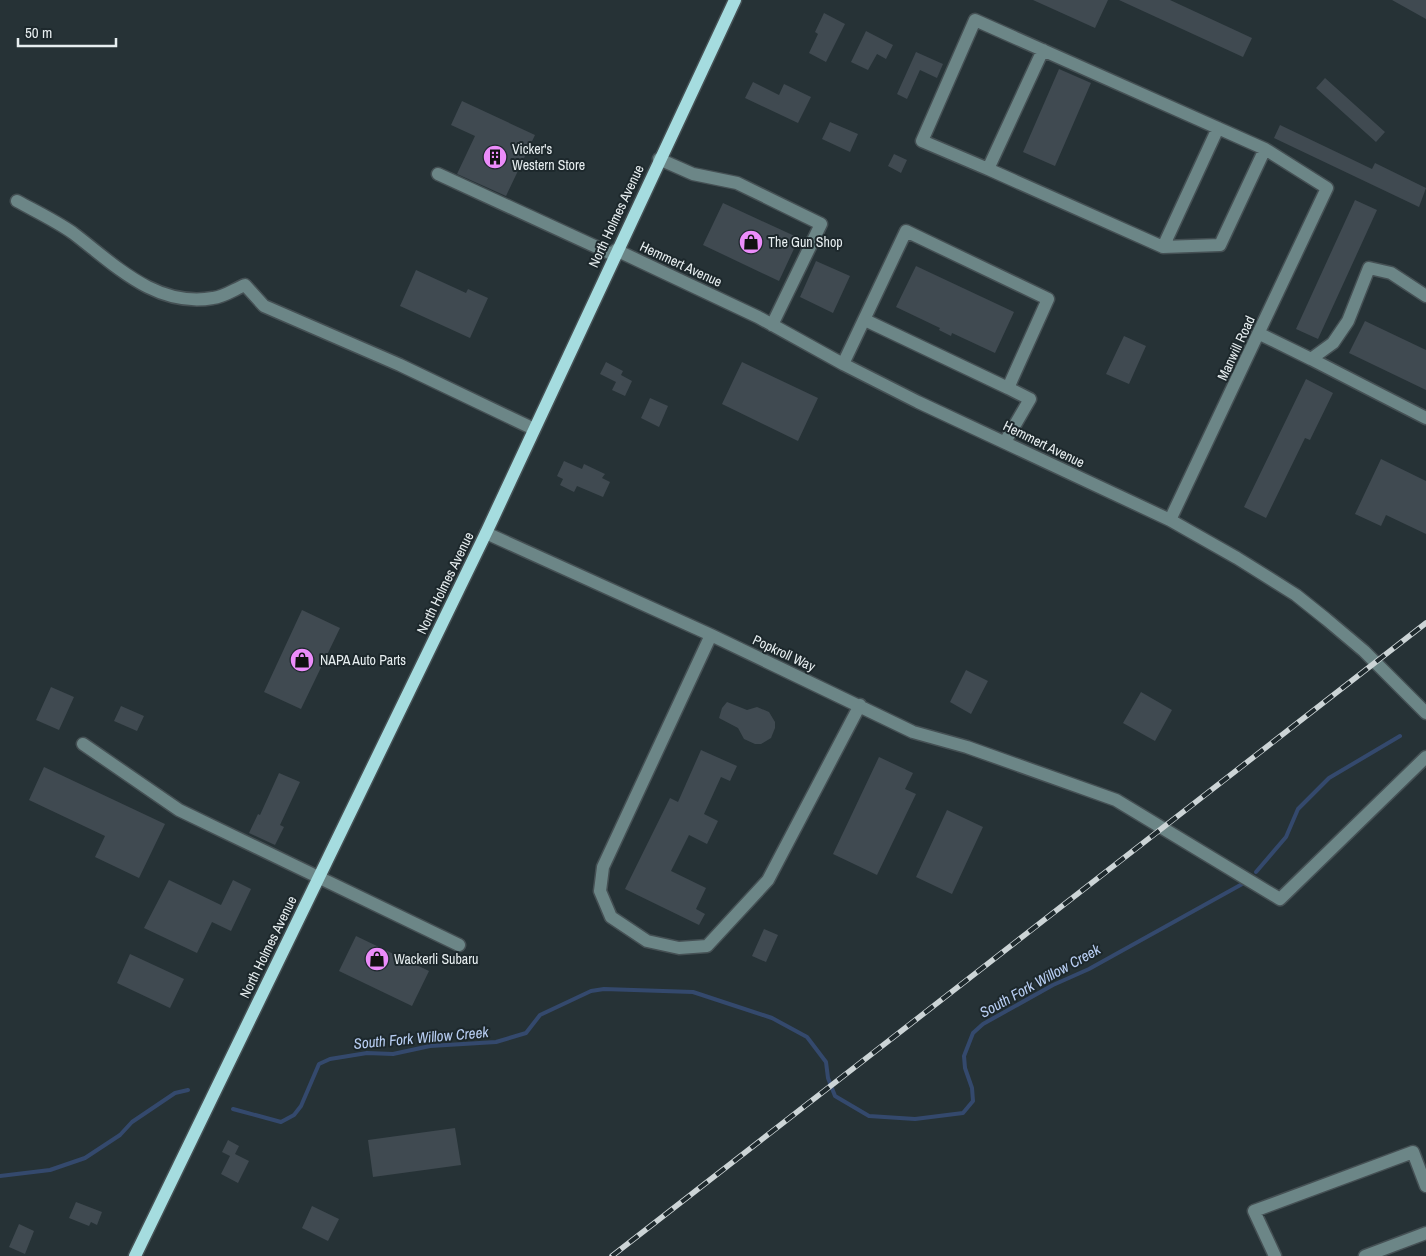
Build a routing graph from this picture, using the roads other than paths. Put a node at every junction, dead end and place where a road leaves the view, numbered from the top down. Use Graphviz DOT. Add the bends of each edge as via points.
graph roads {
  1 [pos="735,0"];
  2 [pos="1043,50"];
  3 [pos="1218,128"];
  4 [pos="1265,149"];
  5 [pos="659,159"];
  6 [pos="988,169"];
  7 [pos="438,174"];
  8 [pos="17,201"];
  9 [pos="1163,247"];
  10 [pos="615,252"];
  11 [pos="1426,296"];
  12 [pos="865,320"];
  13 [pos="772,325"];
  14 [pos="1260,334"];
  15 [pos="1311,359"];
  16 [pos="843,364"];
  17 [pos="1008,388"];
  18 [pos="1426,418"];
  19 [pos="534,429"];
  20 [pos="1005,442"];
  21 [pos="1170,520"];
  22 [pos="486,533"];
  23 [pos="711,635"];
  24 [pos="860,705"];
  25 [pos="1426,713"];
  26 [pos="83,744"];
  27 [pos="1426,756"];
  28 [pos="319,877"];
  29 [pos="459,944"];
  30 [pos="1426,1186"];
  31 [pos="1426,1233"];
  32 [pos="135,1256"];
  33 [pos="1275,1256"];
  34 [pos="1365,1256"];
  1 -- 5 [label="main road, North Holmes Avenue"];
  2 -- 3 [label="street"];
  2 -- 6 [label="street"];
  2 -- 6 [label="street" via="975,20 922,141"];
  3 -- 4 [label="street"];
  3 -- 9 [label="street"];
  4 -- 9 [label="street" via="1220,244"];
  4 -- 14 [label="street, Manwill Road" via="1327,188"];
  5 -- 10 [label="main road, North Holmes Avenue"];
  5 -- 13 [label="street" via="693,174 738,184 821,224"];
  6 -- 9 [label="street"];
  7 -- 10 [label="street, Hemmert Avenue"];
  8 -- 19 [label="street" via="71,232 134,282 191,300 215,298 245,285 264,306 400,365"];
  10 -- 13 [label="street, Hemmert Avenue"];
  10 -- 19 [label="main road, North Holmes Avenue"];
  11 -- 15 [label="street" via="1391,273 1369,268 1348,321 1333,343"];
  12 -- 16 [label="street"];
  12 -- 17 [label="street"];
  12 -- 17 [label="street" via="906,231 1048,299"];
  13 -- 16 [label="street, Hemmert Avenue"];
  14 -- 15 [label="street"];
  14 -- 21 [label="street, Manwill Road"];
  15 -- 18 [label="street"];
  16 -- 20 [label="street, Hemmert Avenue"];
  17 -- 20 [label="street" via="1030,399"];
  19 -- 22 [label="main road, North Holmes Avenue"];
  20 -- 21 [label="street, Hemmert Avenue"];
  21 -- 25 [label="street, Hemmert Avenue" via="1296,595 1364,651"];
  22 -- 23 [label="street, Popkroll Way"];
  22 -- 28 [label="main road, North Holmes Avenue"];
  23 -- 24 [label="street, Popkroll Way"];
  23 -- 24 [label="street" via="604,867 600,891 611,917 647,942 679,948 707,946 768,880"];
  24 -- 27 [label="street, Popkroll Way" via="913,732 967,747 1116,800 1280,898"];
  26 -- 28 [label="street" via="179,810"];
  28 -- 29 [label="street"];
  28 -- 32 [label="main road, North Holmes Avenue"];
  30 -- 33 [label="street" via="1413,1152 1254,1211"];
  31 -- 34 [label="street"];
}
